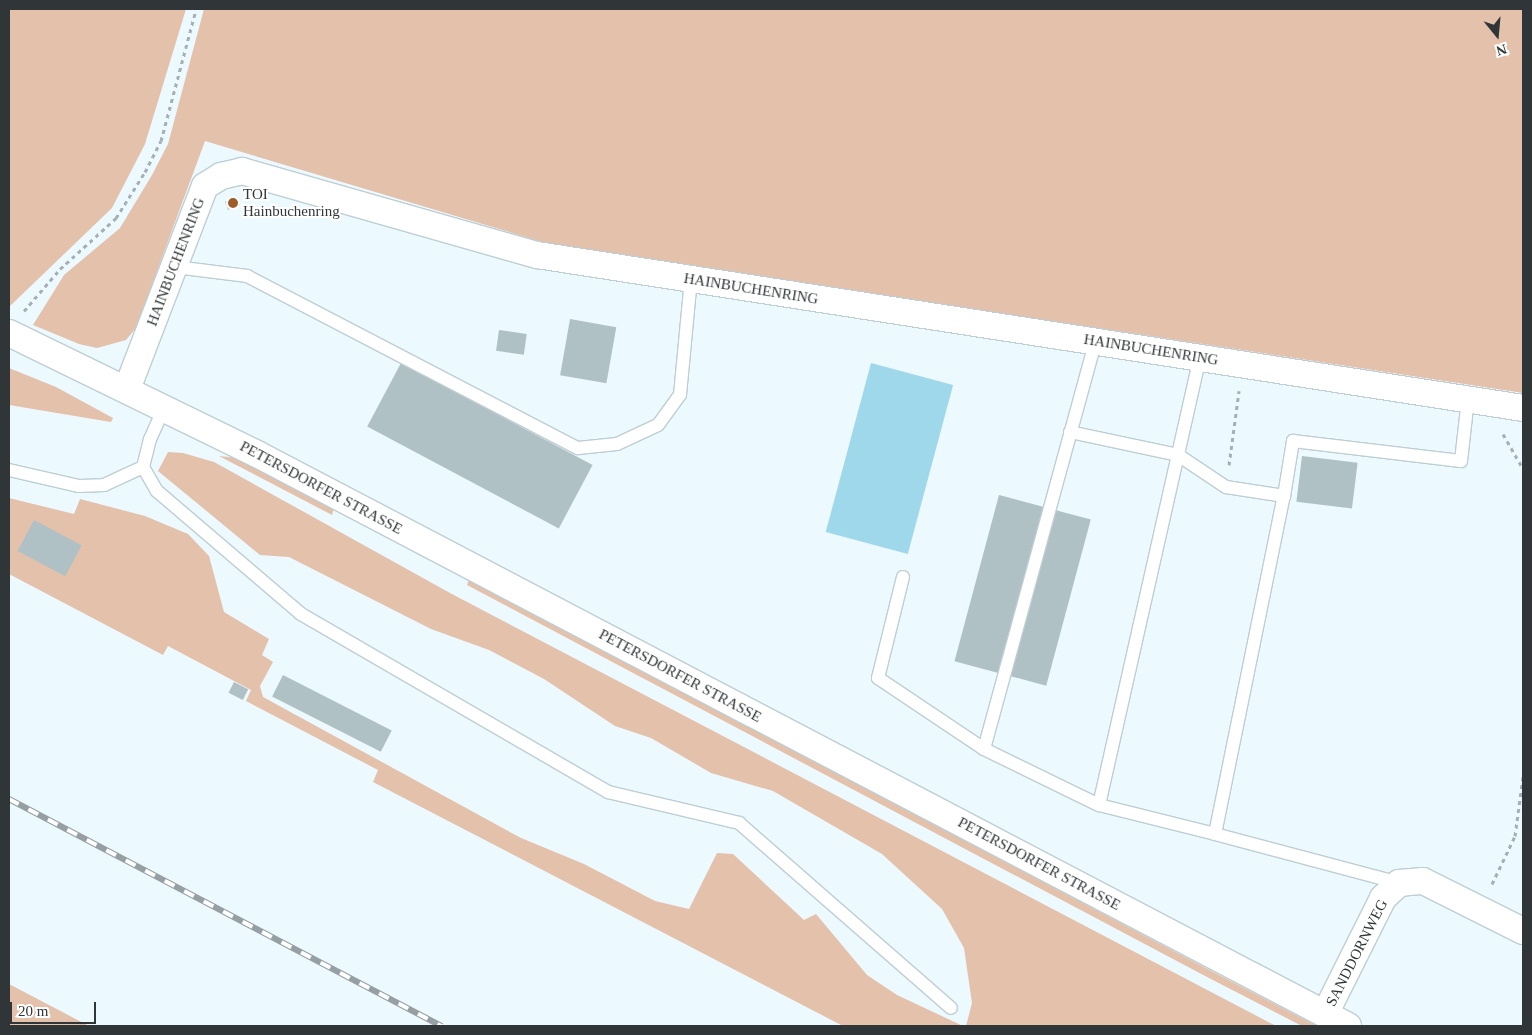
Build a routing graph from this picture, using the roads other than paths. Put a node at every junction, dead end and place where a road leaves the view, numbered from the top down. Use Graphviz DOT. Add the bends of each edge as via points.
graph roads {
  1 [pos="175,267"];
  2 [pos="691,279"];
  3 [pos="10,334"];
  4 [pos="1094,342"];
  5 [pos="1200,358"];
  6 [pos="127,389"];
  7 [pos="1468,399"];
  8 [pos="1514,406"];
  9 [pos="164,408"];
  10 [pos="1070,432"];
  11 [pos="1178,455"];
  12 [pos="143,467"];
  13 [pos="9,470"];
  14 [pos="1284,496"];
  15 [pos="903,577"];
  16 [pos="984,749"];
  17 [pos="1099,805"];
  18 [pos="1215,834"];
  19 [pos="1399,883"];
  20 [pos="1523,930"];
  21 [pos="951,1008"];
  22 [pos="1325,1014"];
  23 [pos="1348,1026"];
  1 -- 2 [label="street, HAINBUCHENRING" via="205,186 221,176 242,171 537,256"];
  1 -- 2 [label="lane" via="247,276 578,448 616,444 658,425 680,395"];
  1 -- 6 [label="street, HAINBUCHENRING"];
  2 -- 4 [label="street, HAINBUCHENRING"];
  3 -- 6 [label="street, PETERSDORFER STRASSE"];
  4 -- 5 [label="street, HAINBUCHENRING"];
  4 -- 10 [label="lane"];
  5 -- 7 [label="street, HAINBUCHENRING"];
  5 -- 11 [label="lane"];
  6 -- 9 [label="street, PETERSDORFER STRASSE"];
  7 -- 8 [label="street, HAINBUCHENRING"];
  7 -- 14 [label="lane" via="1461,461 1293,441"];
  9 -- 12 [label="lane" via="150,439"];
  9 -- 22 [label="street, PETERSDORFER STRASSE"];
  10 -- 11 [label="lane"];
  10 -- 16 [label="lane"];
  11 -- 14 [label="lane" via="1226,488"];
  11 -- 17 [label="lane"];
  12 -- 13 [label="lane" via="104,485 79,486"];
  12 -- 21 [label="lane" via="157,490 302,614 608,792 739,823"];
  14 -- 18 [label="lane"];
  15 -- 16 [label="lane" via="878,678"];
  16 -- 17 [label="lane"];
  17 -- 18 [label="lane"];
  18 -- 19 [label="lane"];
  19 -- 20 [label="street, SANDDORNWEG" via="1423,882"];
  19 -- 22 [label="street, SANDDORNWEG" via="1383,898"];
  22 -- 23 [label="street, PETERSDORFER STRASSE"];
}
